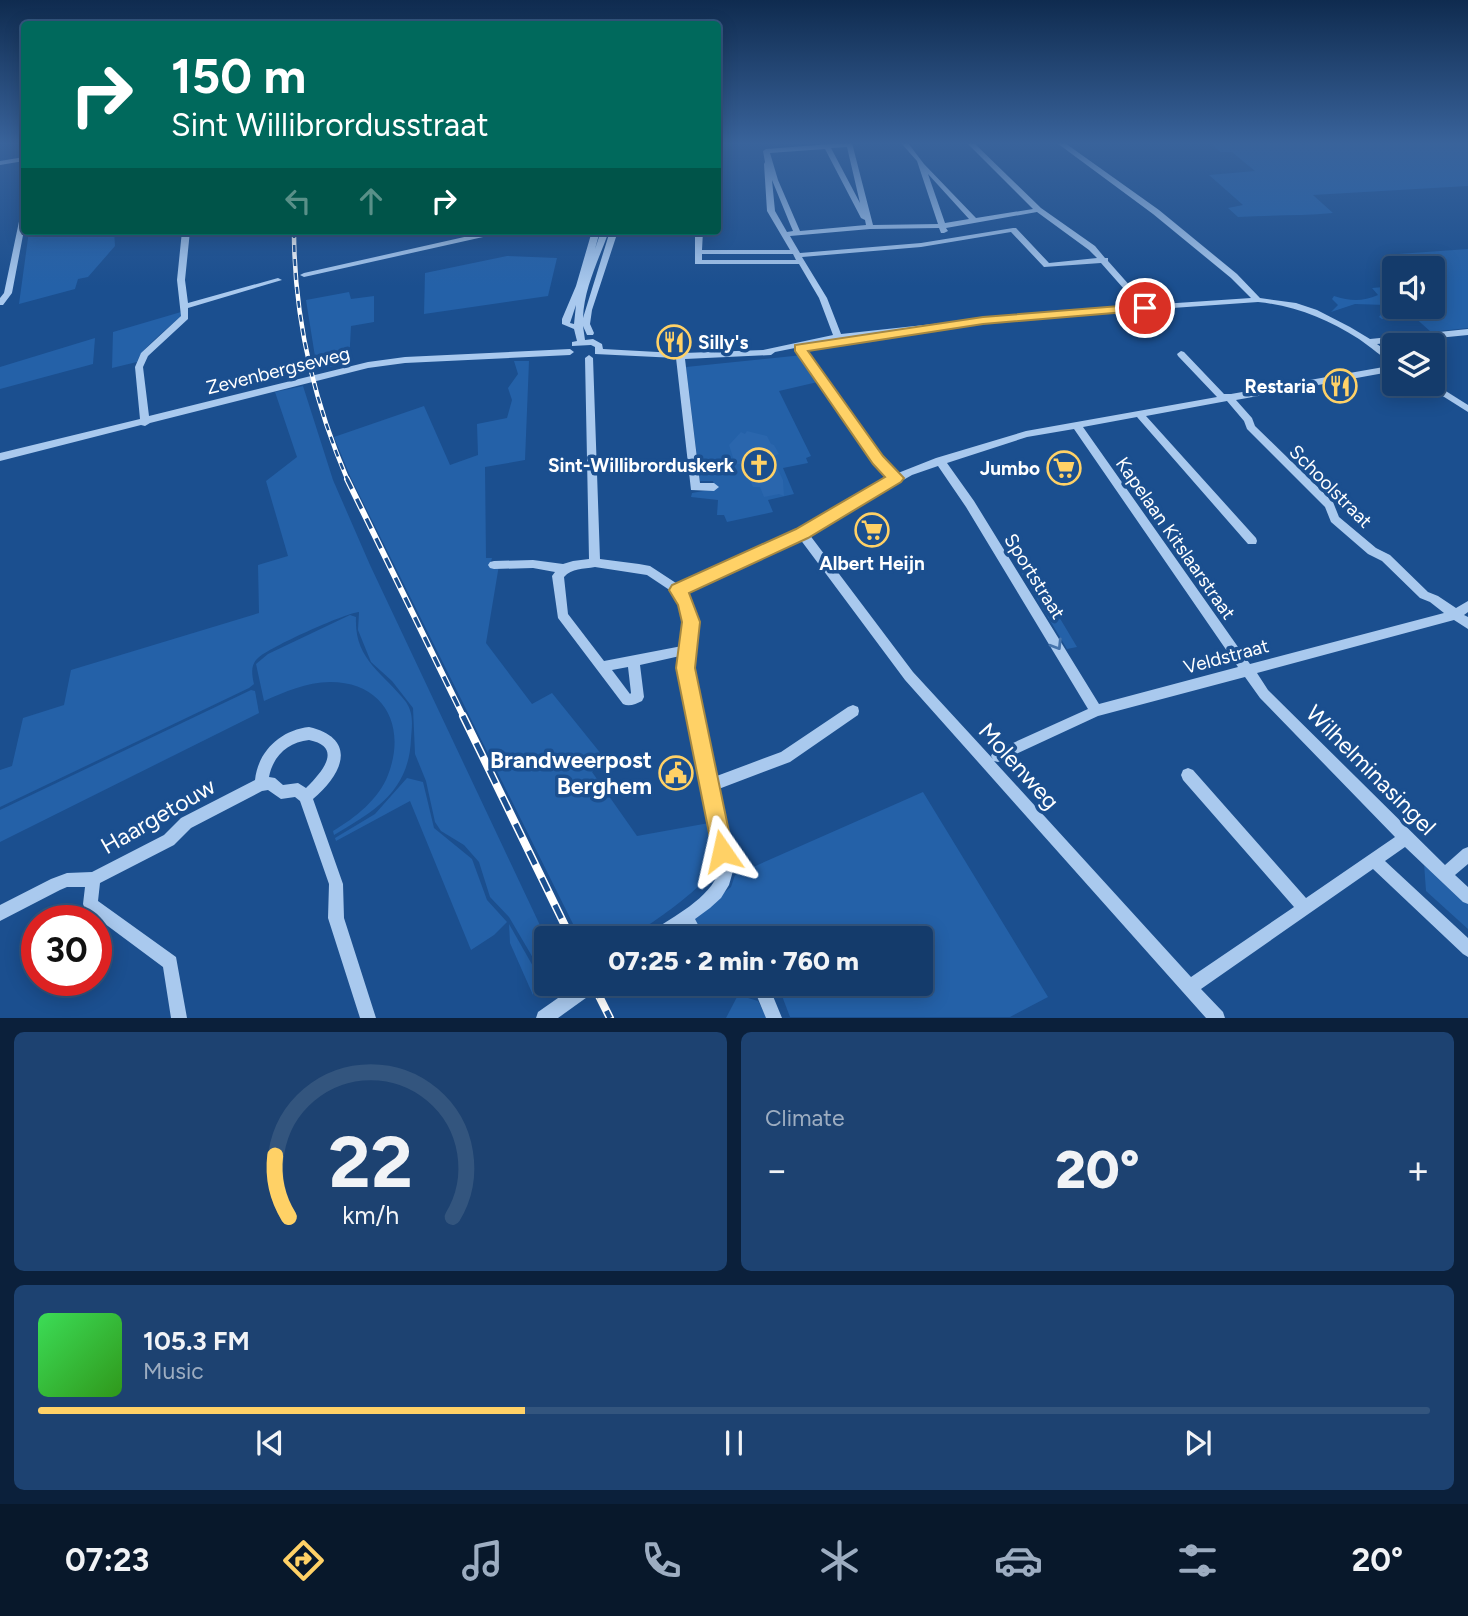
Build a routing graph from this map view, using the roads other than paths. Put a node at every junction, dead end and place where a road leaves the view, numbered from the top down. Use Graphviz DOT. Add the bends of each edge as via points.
graph roads {
  1 [pos="769,191"];
  2 [pos="781,191"];
  3 [pos="850,191"];
  4 [pos="862,191"];
  5 [pos="930,191"];
  6 [pos="947,191"];
  7 [pos="1019,191"];
  8 [pos="1126,191"];
  9 [pos="1038,209"];
  10 [pos="973,219"];
  11 [pos="868,224"];
  12 [pos="943,226"];
  13 [pos="21,229"];
  14 [pos="797,233"];
  15 [pos="785,234"];
  16 [pos="186,235"];
  17 [pos="483,235"];
  18 [pos="595,235"];
  19 [pos="604,235"];
  20 [pos="612,235"];
  21 [pos="699,235"];
  22 [pos="948,240"];
  23 [pos="798,256"];
  24 [pos="1105,260"];
  25 [pos="304,275"];
  26 [pos="278,280"];
  27 [pos="1258,300"];
  28 [pos="0,303"];
  29 [pos="183,306"];
  30 [pos="1145,308"];
  31 [pos="580,321"];
  32 [pos="1468,331"];
  33 [pos="590,333"];
  34 [pos="839,339"];
  35 [pos="581,341"];
  36 [pos="1369,342"];
  37 [pos="798,346"];
  38 [pos="570,352"];
  39 [pos="1382,352"];
  40 [pos="1181,354"];
  41 [pos="593,355"];
  42 [pos="682,356"];
  43 [pos="1382,370"];
  44 [pos="1445,395"];
  45 [pos="1225,397"];
  46 [pos="1468,409"];
  47 [pos="1138,413"];
  48 [pos="145,423"];
  49 [pos="1076,425"];
  50 [pos="0,457"];
  51 [pos="940,461"];
  52 [pos="896,478"];
  53 [pos="714,487"];
  54 [pos="802,533"];
  55 [pos="1252,541"];
  56 [pos="595,563"];
  57 [pos="494,565"];
  58 [pos="564,569"];
  59 [pos="678,590"];
  60 [pos="1468,606"];
  61 [pos="1455,615"];
  62 [pos="1468,624"];
  63 [pos="686,650"];
  64 [pos="633,660"];
  65 [pos="601,667"];
  66 [pos="1247,671"];
  67 [pos="853,711"];
  68 [pos="1096,711"];
  69 [pos="998,756"];
  70 [pos="1188,775"];
  71 [pos="261,785"];
  72 [pos="709,786"];
  73 [pos="305,797"];
  74 [pos="1406,838"];
  75 [pos="1468,854"];
  76 [pos="1375,861"];
  77 [pos="1444,875"];
  78 [pos="93,878"];
  79 [pos="1468,897"];
  80 [pos="1304,907"];
  81 [pos="0,914"];
  82 [pos="685,917"];
  83 [pos="672,926"];
  84 [pos="690,926"];
  85 [pos="1468,949"];
  86 [pos="1190,987"];
  87 [pos="574,996"];
  88 [pos="765,996"];
  89 [pos="179,1017"];
  90 [pos="368,1017"];
  91 [pos="544,1017"];
  92 [pos="774,1017"];
  93 [pos="1217,1017"];
  1 -- 15 [label="street" via="771,211"];
  2 -- 14 [label="street"];
  3 -- 11 [label="street"];
  4 -- 11 [label="street"];
  5 -- 12 [label="street"];
  6 -- 10 [label="street"];
  7 -- 9 [label="street"];
  8 -- 27 [label="street"];
  9 -- 10 [label="street"];
  9 -- 24 [label="street"];
  10 -- 12 [label="street"];
  11 -- 12 [label="street"];
  11 -- 14 [label="street"];
  12 -- 22 [label="street"];
  13 -- 28 [label="street" via="8,293"];
  14 -- 15 [label="street"];
  15 -- 23 [label="street"];
  16 -- 29 [label="street"];
  17 -- 25 [label="street"];
  18 -- 31 [label="street" via="566,324"];
  19 -- 31 [label="street"];
  20 -- 31 [label="street"];
  21 -- 23 [label="street" via="698,262"];
  22 -- 23 [label="street"];
  22 -- 24 [label="street" via="1013,230 1047,265"];
  23 -- 34 [label="street" via="827,306"];
  24 -- 30 [label="street"];
  26 -- 29 [label="street"];
  27 -- 30 [label="street"];
  27 -- 36 [label="street" via="1287,302 1318,312"];
  29 -- 48 [label="street" via="183,321 144,355 139,367"];
  30 -- 34 [label="street" via="1016,317"];
  31 -- 33 [label="street"];
  31 -- 35 [label="street"];
  32 -- 36 [label="street"];
  34 -- 37 [label="street"];
  35 -- 38 [label="street"];
  35 -- 41 [label="street" via="597,344"];
  36 -- 39 [label="street"];
  37 -- 42 [label="street"];
  37 -- 52 [label="street" via="878,460"];
  38 -- 41 [label="street" via="577,358"];
  38 -- 48 [label="street, Zevenbergseweg" via="369,365"];
  40 -- 45 [label="street, Schoolstraat"];
  41 -- 42 [label="street"];
  41 -- 56 [label="street"];
  42 -- 53 [label="street" via="695,487"];
  43 -- 45 [label="street"];
  44 -- 46 [label="street"];
  45 -- 47 [label="street"];
  45 -- 61 [label="street, Schoolstraat" via="1281,461 1329,505 1335,519 1424,595"];
  47 -- 49 [label="street"];
  47 -- 55 [label="street"];
  48 -- 50 [label="street, Zevenbergseweg"];
  49 -- 51 [label="street" via="987,444"];
  49 -- 66 [label="street, Kapelaan Kitslaarstraat"];
  51 -- 52 [label="street"];
  51 -- 68 [label="street, Sportstraat, one-way"];
  52 -- 54 [label="street"];
  54 -- 59 [label="street"];
  54 -- 86 [label="street, Molenweg" via="909,676"];
  56 -- 58 [label="street"];
  56 -- 59 [label="street" via="650,571"];
  57 -- 58 [label="street"];
  58 -- 65 [label="street" via="558,576 562,615"];
  59 -- 63 [label="street" via="691,622"];
  60 -- 61 [label="street, Veldstraat"];
  61 -- 62 [label="street, Schoolstraat"];
  61 -- 66 [label="street, Veldstraat"];
  63 -- 64 [label="street"];
  63 -- 72 [label="street" via="685,668"];
  64 -- 65 [label="street"];
  64 -- 65 [label="street" via="638,697 626,700"];
  66 -- 68 [label="street, Veldstraat"];
  66 -- 74 [label="street, Wilhelminasingel" via="1264,694"];
  67 -- 72 [label="street" via="785,757"];
  68 -- 69 [label="street, Veldstraat"];
  70 -- 80 [label="street"];
  71 -- 73 [label="street" via="270,783 281,792 298,790"];
  71 -- 73 [label="street" via="264,764 279,746 299,736 318,735 334,750 334,762 319,788"];
  71 -- 78 [label="street, Haargetouw" via="186,823 169,840"];
  72 -- 82 [label="street" via="726,871 711,900"];
  73 -- 90 [label="street" via="336,884 335,918"];
  74 -- 76 [label="street"];
  74 -- 77 [label="street, Wilhelminasingel"];
  75 -- 77 [label="street"];
  76 -- 80 [label="street"];
  76 -- 85 [label="street"];
  77 -- 79 [label="street, Wilhelminasingel"];
  78 -- 81 [label="street, Haargetouw" via="56,884"];
  78 -- 89 [label="street" via="90,904 170,963"];
  80 -- 86 [label="street"];
  82 -- 83 [label="street"];
  82 -- 84 [label="street"];
  86 -- 93 [label="street, Molenweg"];
  87 -- 91 [label="street"];
  88 -- 92 [label="street"];
}
